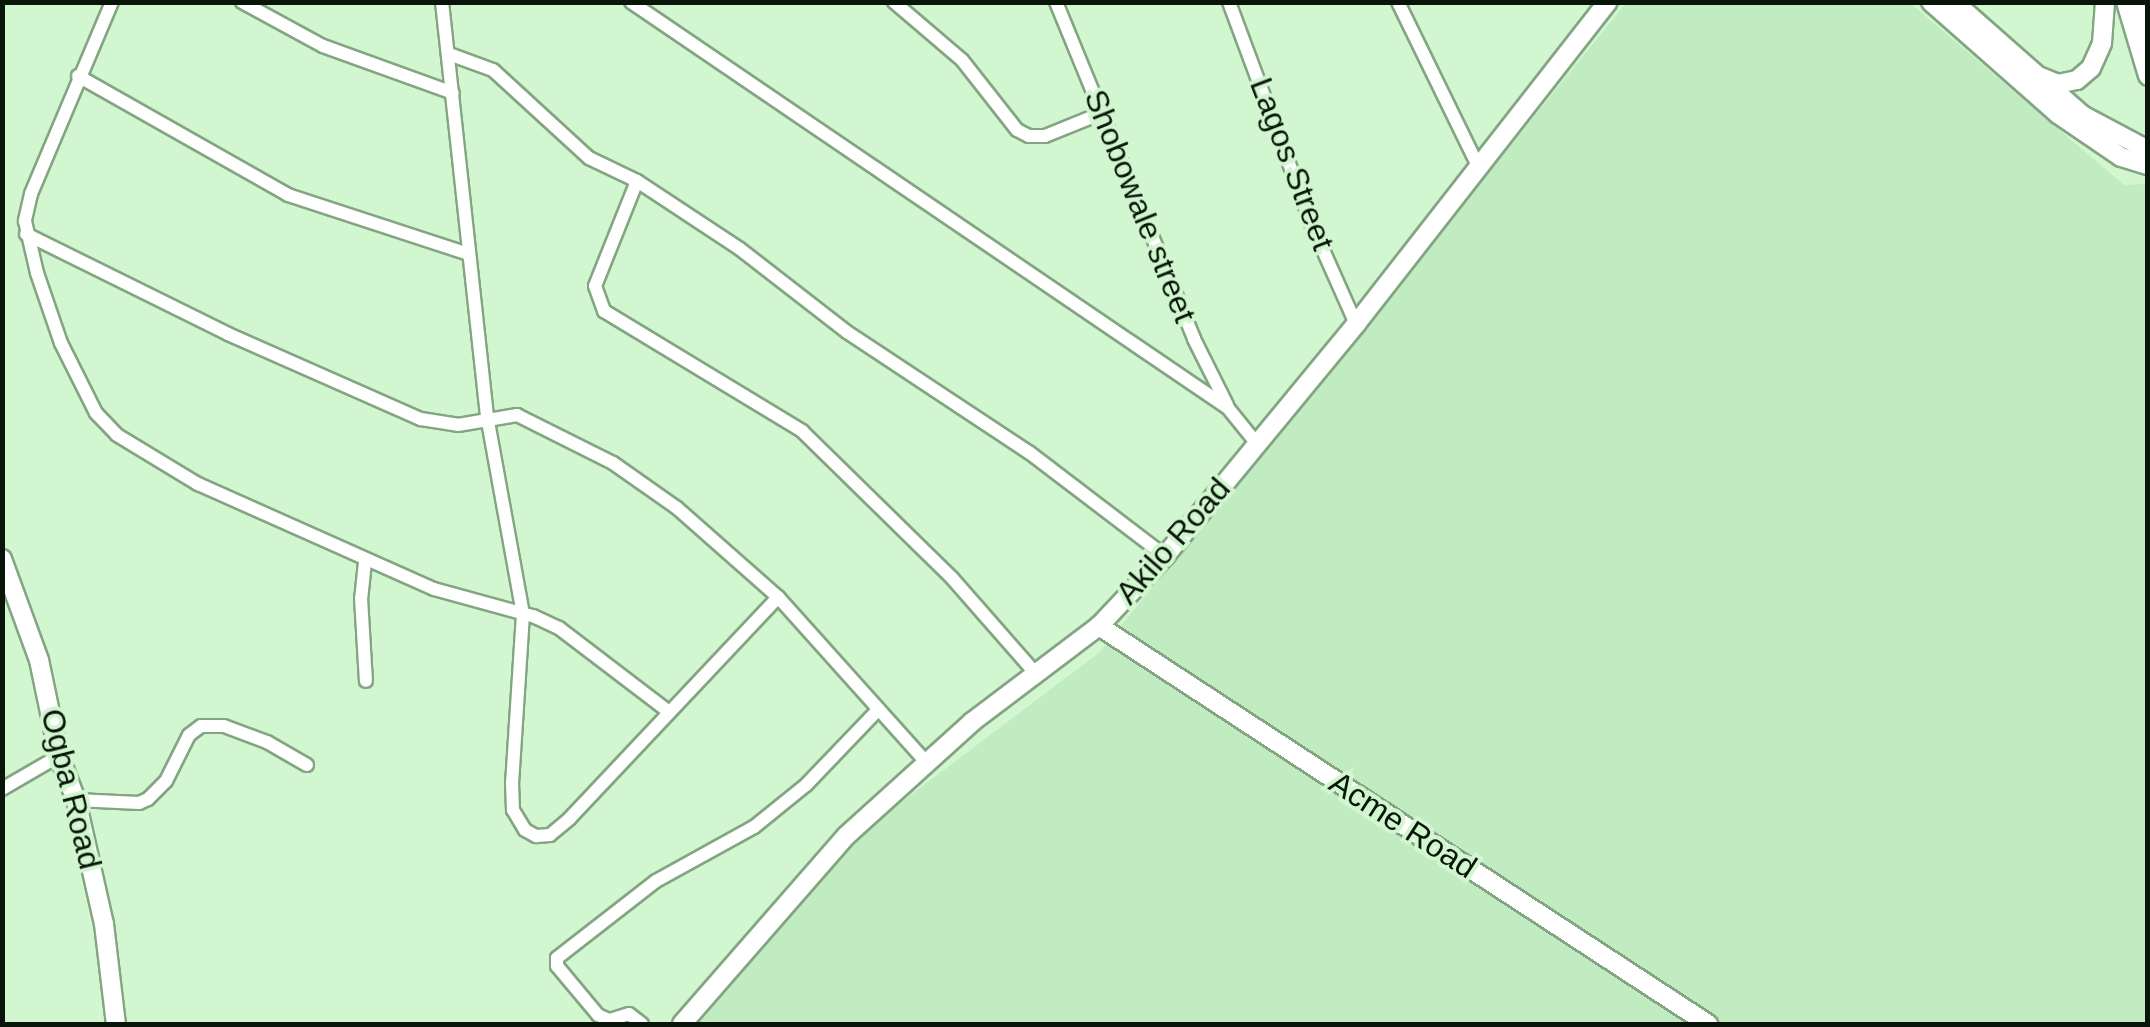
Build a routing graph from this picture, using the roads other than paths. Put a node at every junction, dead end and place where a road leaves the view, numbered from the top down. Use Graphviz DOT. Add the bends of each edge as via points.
graph roads {
  1 [pos="112,2"];
  2 [pos="242,2"];
  3 [pos="442,2"];
  4 [pos="631,2"];
  5 [pos="894,2"];
  6 [pos="1056,2"];
  7 [pos="1229,2"];
  8 [pos="1398,2"];
  9 [pos="1608,2"];
  10 [pos="1932,2"];
  11 [pos="1954,2"];
  12 [pos="2104,2"];
  13 [pos="2126,2"];
  14 [pos="2139,2"];
  15 [pos="2147,28"];
  16 [pos="450,54"];
  17 [pos="78,76"];
  18 [pos="2038,76"];
  19 [pos="2148,76"];
  20 [pos="453,93"];
  21 [pos="1102,113"];
  22 [pos="2148,150"];
  23 [pos="1478,166"];
  24 [pos="2148,166"];
  25 [pos="637,181"];
  26 [pos="26,234"];
  27 [pos="468,254"];
  28 [pos="1356,324"];
  29 [pos="1228,408"];
  30 [pos="487,416"];
  31 [pos="1257,444"];
  32 [pos="1165,556"];
  33 [pos="2,559"];
  34 [pos="364,562"];
  35 [pos="778,597"];
  36 [pos="523,614"];
  37 [pos="1099,626"];
  38 [pos="1037,675"];
  39 [pos="366,682"];
  40 [pos="879,709"];
  41 [pos="668,710"];
  42 [pos="59,756"];
  43 [pos="926,762"];
  44 [pos="307,765"];
  45 [pos="2,790"];
  46 [pos="76,800"];
  47 [pos="116,1024"];
  48 [pos="642,1024"];
  49 [pos="682,1024"];
  50 [pos="1708,1024"];
  1 -- 17 [label="street"];
  2 -- 20 [label="street" via="323,46"];
  3 -- 16 [label="street"];
  4 -- 29 [label="street"];
  5 -- 21 [label="street" via="962,60 1017,130 1046,136"];
  6 -- 21 [label="street, Shobowale street"];
  7 -- 28 [label="street, Lagos Street"];
  8 -- 23 [label="street"];
  9 -- 23 [label="street, Akilo Road"];
  10 -- 24 [label="street" via="2020,85 2122,157"];
  11 -- 18 [label="street"];
  12 -- 18 [label="street" via="2102,43 2091,68 2058,84"];
  13 -- 19 [label="street"];
  14 -- 15 [label="street"];
  16 -- 20 [label="street"];
  16 -- 25 [label="street" via="493,70 589,158"];
  17 -- 26 [label="street" via="30,194"];
  17 -- 27 [label="street" via="288,195"];
  18 -- 22 [label="street" via="2082,115"];
  20 -- 27 [label="street"];
  21 -- 29 [label="street, Shobowale street"];
  23 -- 28 [label="street, Akilo Road"];
  25 -- 32 [label="street" via="1030,453"];
  25 -- 38 [label="street" via="595,286 604,311 831,456"];
  26 -- 30 [label="street" via="421,419 458,424"];
  26 -- 34 [label="street" via="62,343 106,424 198,484"];
  27 -- 30 [label="street"];
  28 -- 31 [label="street, Akilo Road"];
  29 -- 31 [label="street"];
  30 -- 35 [label="street" via="528,418 640,479"];
  30 -- 36 [label="street"];
  31 -- 32 [label="street, Akilo Road"];
  32 -- 37 [label="street, Akilo Road"];
  33 -- 42 [label="street, Ogba Road" via="39,660"];
  34 -- 36 [label="street"];
  34 -- 39 [label="street"];
  35 -- 40 [label="street"];
  35 -- 41 [label="street"];
  36 -- 41 [label="street" via="559,628"];
  36 -- 41 [label="street" via="512,782 513,810 530,834 550,835 570,818"];
  37 -- 38 [label="street, Akilo Road"];
  37 -- 50 [label="street, Acme Road"];
  38 -- 43 [label="street, Akilo Road"];
  40 -- 43 [label="street"];
  40 -- 48 [label="street" via="754,828 656,881 558,958 557,966 598,1015 610,1020 628,1014"];
  42 -- 45 [label="street"];
  42 -- 46 [label="street, Ogba Road"];
  43 -- 49 [label="street, Akilo Road" via="846,836"];
  44 -- 46 [label="street" via="268,742 224,726 201,726 188,735 166,780 148,799"];
  46 -- 47 [label="street, Ogba Road" via="104,924"];
}
